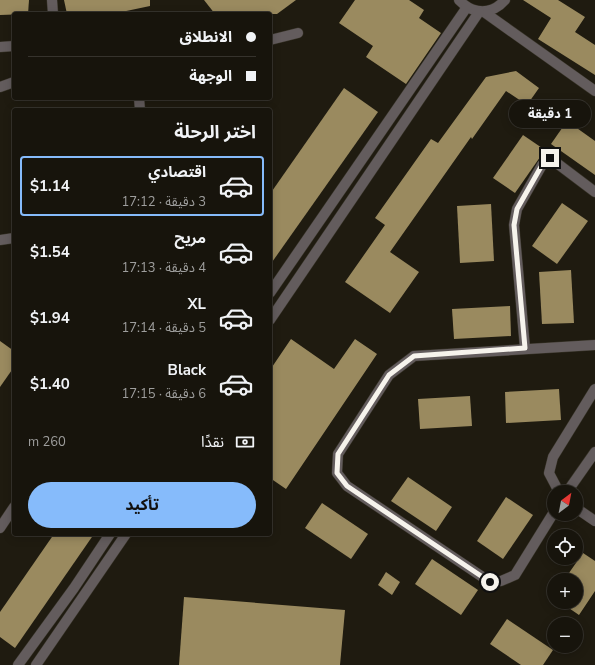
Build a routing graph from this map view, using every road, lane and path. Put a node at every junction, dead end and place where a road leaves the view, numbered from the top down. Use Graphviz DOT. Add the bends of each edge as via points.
graph roads {
  1 [pos="52,0"];
  2 [pos="505,0"];
  3 [pos="461,2"];
  4 [pos="53,12"];
  5 [pos="481,12"];
  6 [pos="298,33"];
  7 [pos="272,40"];
  8 [pos="12,46"];
  9 [pos="0,47"];
  10 [pos="12,83"];
  11 [pos="0,87"];
  12 [pos="595,91"];
  13 [pos="595,192"];
  14 [pos="12,238"];
  15 [pos="0,240"];
  16 [pos="272,290"];
  17 [pos="272,317"];
  18 [pos="595,345"];
  19 [pos="525,348"];
  20 [pos="595,389"];
  21 [pos="595,452"];
  22 [pos="555,485"];
  23 [pos="572,485"];
  24 [pos="12,510"];
  25 [pos="583,513"];
  26 [pos="548,521"];
  27 [pos="595,522"];
  28 [pos="0,528"];
  29 [pos="109,536"];
  30 [pos="125,536"];
  31 [pos="18,665"];
  32 [pos="36,665"];
  1 -- 4 [label="street"];
  2 -- 5 [label="street" via="493,10"];
  3 -- 5 [label="street"];
  3 -- 16 [label="street"];
  5 -- 12 [label="street"];
  5 -- 17 [label="street"];
  6 -- 7 [label="street"];
  8 -- 9 [label="street"];
  10 -- 11 [label="street"];
  13 -- 19 [label="street" via="550,158 542,165 517,209 514,225"];
  14 -- 15 [label="street"];
  18 -- 19 [label="street"];
  19 -- 26 [label="street" via="414,356 389,375 338,454 337,473 347,486 490,582 501,581 515,575"];
  20 -- 22 [label="street" via="553,457 549,473"];
  21 -- 23 [label="street"];
  24 -- 28 [label="street"];
  25 -- 27 [label="street"];
  29 -- 31 [label="street"];
  30 -- 32 [label="street"];
}
